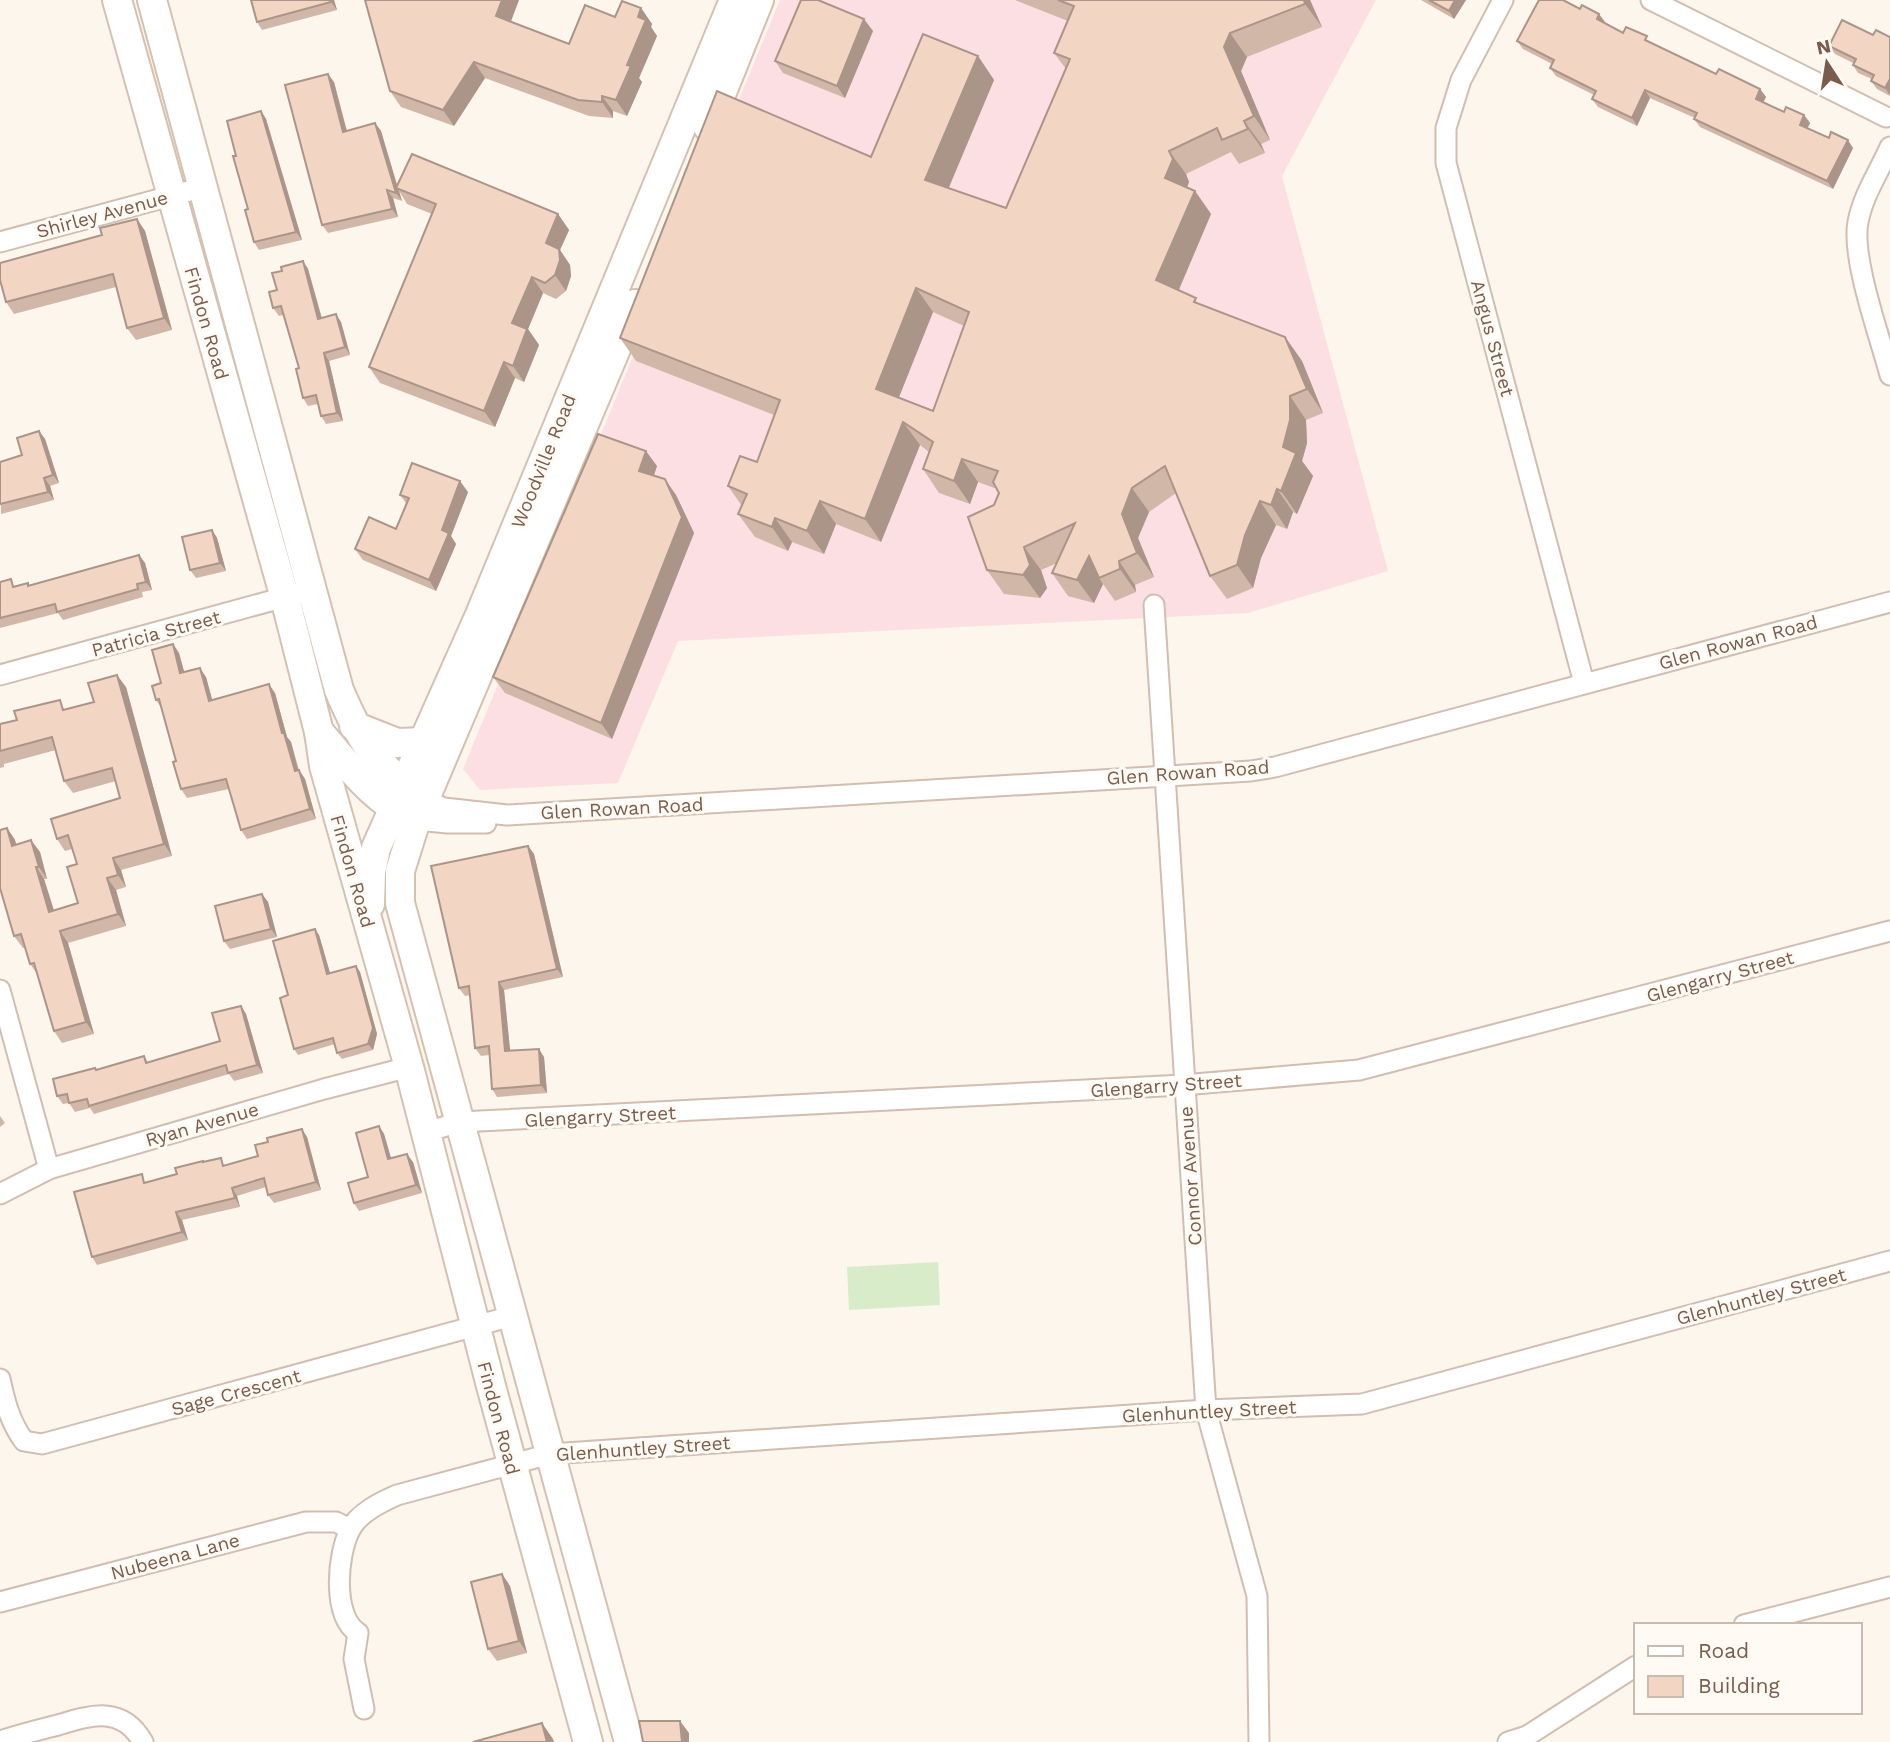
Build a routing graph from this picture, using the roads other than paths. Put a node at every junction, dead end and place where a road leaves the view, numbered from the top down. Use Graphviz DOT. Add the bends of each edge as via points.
graph roads {
  1 [pos="117,0"];
  2 [pos="152,0"];
  3 [pos="734,0"];
  4 [pos="759,0"];
  5 [pos="1503,0"];
  6 [pos="1651,0"];
  7 [pos="1888,115"];
  8 [pos="1890,141"];
  9 [pos="1890,147"];
  10 [pos="204,187"];
  11 [pos="171,195"];
  12 [pos="0,242"];
  13 [pos="1890,375"];
  14 [pos="298,594"];
  15 [pos="1890,602"];
  16 [pos="1154,605"];
  17 [pos="0,675"];
  18 [pos="1584,683"];
  19 [pos="354,726"];
  20 [pos="319,732"];
  21 [pos="425,742"];
  22 [pos="1165,775"];
  23 [pos="410,804"];
  24 [pos="368,924"];
  25 [pos="1890,931"];
  26 [pos="0,990"];
  27 [pos="409,1067"];
  28 [pos="1183,1085"];
  29 [pos="460,1122"];
  30 [pos="426,1132"];
  31 [pos="49,1169"];
  32 [pos="0,1194"];
  33 [pos="1890,1261"];
  34 [pos="512,1316"];
  35 [pos="475,1327"];
  36 [pos="0,1379"];
  37 [pos="1206,1410"];
  38 [pos="550,1454"];
  39 [pos="512,1464"];
  40 [pos="350,1529"];
  41 [pos="1890,1587"];
  42 [pos="0,1602"];
  43 [pos="1753,1623"];
  44 [pos="1634,1668"];
  45 [pos="364,1709"];
  46 [pos="0,1741"];
  47 [pos="142,1742"];
  48 [pos="588,1742"];
  49 [pos="629,1742"];
  50 [pos="1259,1742"];
  51 [pos="1508,1742"];
  1 -- 11 [label="main road, Findon Road"];
  2 -- 10 [label="main road, Findon Road"];
  3 -- 21 [label="main road, Woodville Road"];
  4 -- 23 [label="main road, Woodville Road" via="611,365"];
  5 -- 18 [label="street, Angus Street" via="1461,80 1446,128 1446,163"];
  6 -- 7 [label="street"];
  7 -- 8 [label="street" via="1883,126"];
  9 -- 13 [label="street" via="1864,198 1856,249"];
  10 -- 11 [label="street, Shirley Avenue"];
  10 -- 14 [label="main road, Findon Road"];
  11 -- 12 [label="street, Shirley Avenue"];
  11 -- 14 [label="main road, Findon Road"];
  14 -- 17 [label="street, Patricia Street"];
  14 -- 19 [label="main road, Findon Road"];
  14 -- 20 [label="main road, Findon Road"];
  15 -- 18 [label="street, Glen Rowan Road"];
  16 -- 22 [label="street, Connor Avenue"];
  18 -- 22 [label="street, Glen Rowan Road" via="1275,767"];
  19 -- 21 [label="main road" via="397,743"];
  19 -- 23 [label="main road, Findon Road"];
  20 -- 23 [label="main road" via="368,790"];
  20 -- 24 [label="main road, Findon Road" via="324,766"];
  21 -- 23 [label="main road, Woodville Road"];
  22 -- 23 [label="street, Glen Rowan Road" via="507,815 486,823 448,823"];
  22 -- 28 [label="street, Connor Avenue"];
  23 -- 24 [label="main road, Woodville Road" via="376,848"];
  23 -- 29 [label="main road, Findon Road" via="400,904"];
  24 -- 27 [label="main road, Findon Road"];
  25 -- 28 [label="street, Glengarry Street" via="1359,1070"];
  26 -- 31 [label="street"];
  27 -- 30 [label="main road, Findon Road"];
  27 -- 31 [label="street, Ryan Avenue"];
  28 -- 29 [label="street, Glengarry Street"];
  28 -- 37 [label="street, Connor Avenue"];
  29 -- 30 [label="street, Glengarry Street"];
  29 -- 34 [label="main road, Findon Road"];
  30 -- 35 [label="main road, Findon Road"];
  31 -- 32 [label="street, Ryan Avenue"];
  33 -- 37 [label="street, Glenhuntley Street" via="1362,1404"];
  34 -- 35 [label="street, Sage Crescent"];
  34 -- 38 [label="main road, Findon Road"];
  35 -- 36 [label="street, Sage Crescent" via="42,1444 24,1441 16,1430"];
  35 -- 39 [label="main road, Findon Road"];
  37 -- 38 [label="street, Glenhuntley Street"];
  37 -- 50 [label="street, Connor Avenue" via="1257,1596"];
  38 -- 39 [label="street, Glenhuntley Street"];
  38 -- 49 [label="main road, Findon Road"];
  39 -- 40 [label="street, Glenhuntley Street" via="397,1495 379,1503"];
  39 -- 48 [label="main road, Findon Road"];
  40 -- 42 [label="street, Nubeena Lane" via="336,1522 306,1522"];
  40 -- 45 [label="street" via="340,1594 348,1624 358,1633 354,1659"];
  41 -- 43 [label="street"];
  44 -- 51 [label="street" via="1527,1736"];
  46 -- 47 [label="street" via="94,1714 118,1717 136,1730"];
}
